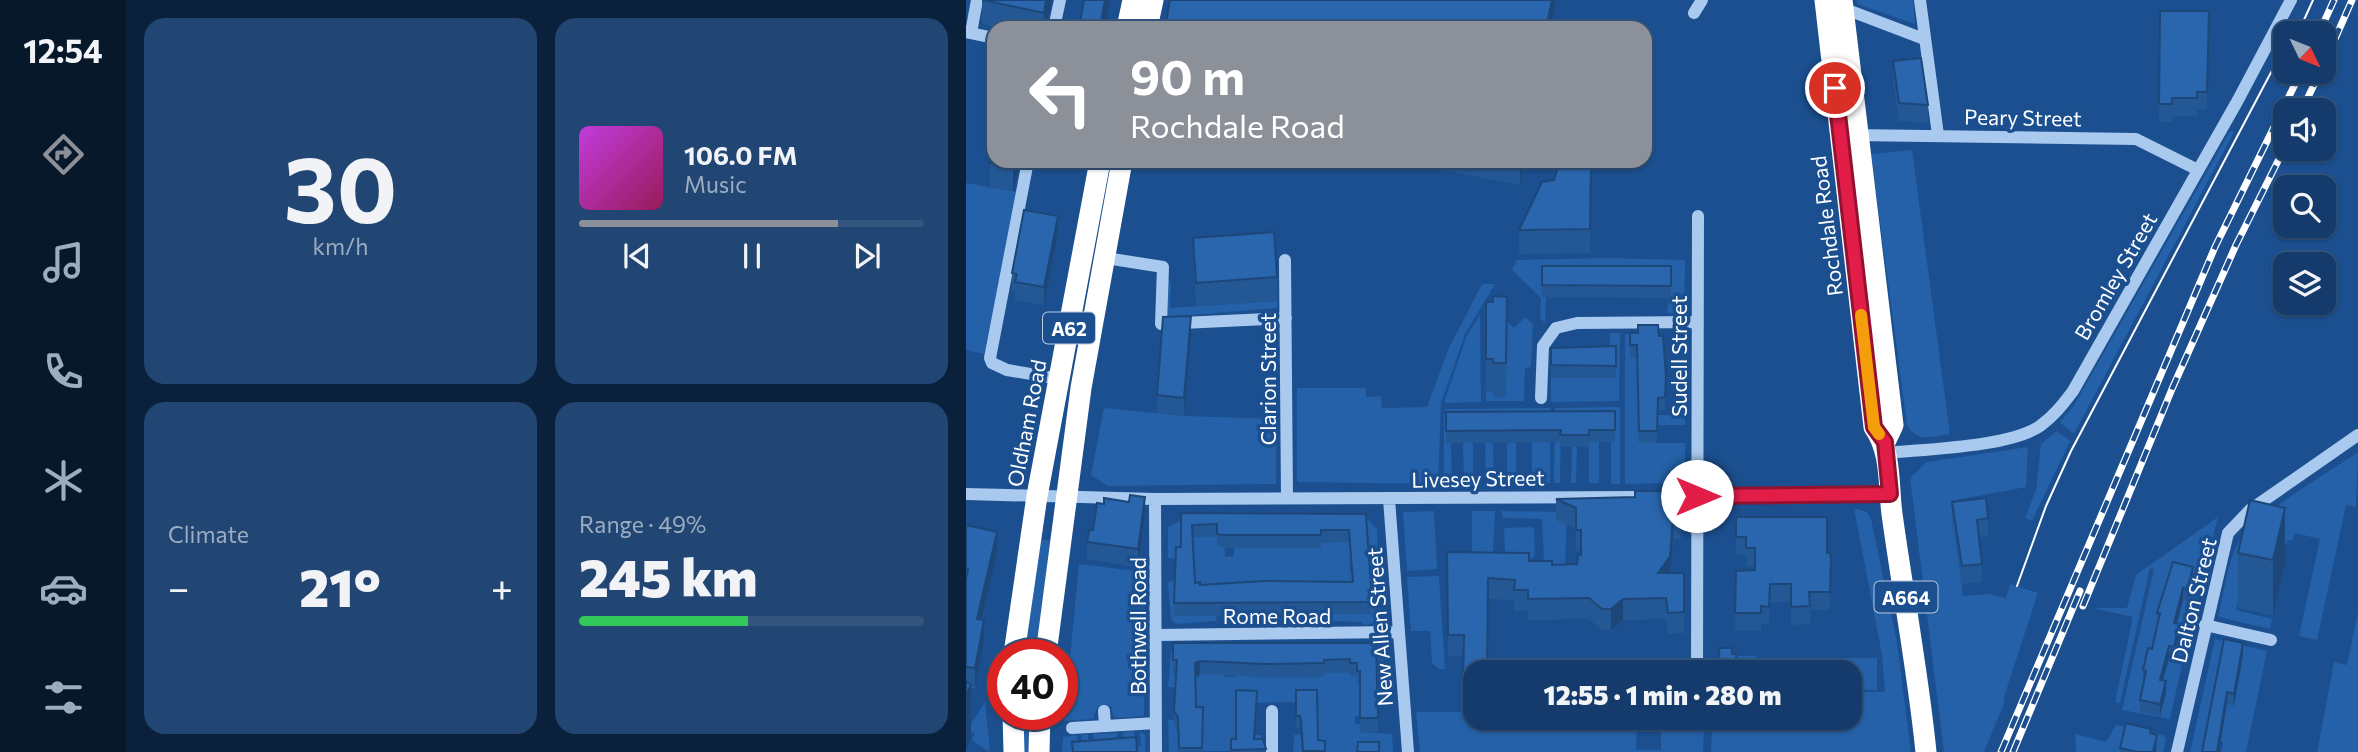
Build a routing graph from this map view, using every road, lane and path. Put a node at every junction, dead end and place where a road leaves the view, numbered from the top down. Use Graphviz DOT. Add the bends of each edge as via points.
graph roads {
  1 [pos="977,0"];
  2 [pos="1060,0"];
  3 [pos="1133,0"];
  4 [pos="1153,0"];
  5 [pos="1702,0"];
  6 [pos="1920,0"];
  7 [pos="2291,0"];
  8 [pos="1832,2"];
  9 [pos="1694,12"];
  10 [pos="1056,21"];
  11 [pos="1128,21"];
  12 [pos="1148,21"];
  13 [pos="968,33"];
  14 [pos="987,37"];
  15 [pos="1924,39"];
  16 [pos="1848,135"];
  17 [pos="1938,135"];
  18 [pos="1027,168"];
  19 [pos="1099,168"];
  20 [pos="1121,168"];
  21 [pos="2198,170"];
  22 [pos="1698,216"];
  23 [pos="1106,258"];
  24 [pos="1286,260"];
  25 [pos="1286,318"];
  26 [pos="1697,322"];
  27 [pos="1060,379"];
  28 [pos="1541,398"];
  29 [pos="2358,435"];
  30 [pos="1886,448"];
  31 [pos="966,494"];
  32 [pos="1890,494"];
  33 [pos="1037,496"];
  34 [pos="1697,496"];
  35 [pos="1067,497"];
  36 [pos="1287,498"];
  37 [pos="1155,499"];
  38 [pos="1389,499"];
  39 [pos="2205,625"];
  40 [pos="1397,632"];
  41 [pos="1157,635"];
  42 [pos="1016,639"];
  43 [pos="1048,639"];
  44 [pos="2271,640"];
  45 [pos="1697,660"];
  46 [pos="1104,710"];
  47 [pos="1272,711"];
  48 [pos="1156,723"];
  49 [pos="1105,726"];
  50 [pos="1078,728"];
  51 [pos="1013,730"];
  52 [pos="1040,730"];
  53 [pos="1014,752"];
  54 [pos="1039,752"];
  55 [pos="1156,752"];
  56 [pos="1272,752"];
  57 [pos="1408,752"];
  58 [pos="1926,752"];
  59 [pos="2177,752"];
  1 -- 13 [label="street"];
  2 -- 10 [label="street"];
  3 -- 11 [label="highway"];
  4 -- 12 [label="highway"];
  5 -- 9 [label="street"];
  6 -- 15 [label="street"];
  7 -- 21 [label="street, Bromley Street"];
  8 -- 15 [label="street"];
  8 -- 16 [label="highway, Rochdale Road / A664"];
  13 -- 14 [label="street"];
  15 -- 17 [label="street"];
  16 -- 17 [label="street, Peary Street"];
  16 -- 30 [label="highway, Rochdale Road / A664" via="1874,427"];
  17 -- 21 [label="street, Peary Street" via="2136,139"];
  18 -- 27 [label="street" via="992,363"];
  19 -- 27 [label="highway, Oldham Road / A62"];
  20 -- 23 [label="highway, A62"];
  21 -- 30 [label="street, Bromley Street" via="2073,391 2054,416 2012,439"];
  22 -- 26 [label="street, Sudell Street"];
  23 -- 25 [label="street" via="1163,267 1161,324"];
  23 -- 35 [label="highway, A62" via="1081,388"];
  24 -- 25 [label="street, Clarion Street"];
  25 -- 36 [label="street, Clarion Street"];
  26 -- 28 [label="street" via="1577,323 1556,328 1543,346"];
  26 -- 34 [label="street, Sudell Street"];
  27 -- 33 [label="highway, Oldham Road / A62"];
  29 -- 39 [label="street, Dalton Street" via="2239,520 2225,540"];
  30 -- 32 [label="highway, Rochdale Road / A664"];
  31 -- 33 [label="street, Livesey Street"];
  32 -- 34 [label="street, Livesey Street"];
  32 -- 58 [label="highway, Rochdale Road / A664"];
  33 -- 35 [label="street, Livesey Street"];
  33 -- 42 [label="highway, Oldham Road / A62"];
  34 -- 38 [label="street, Livesey Street"];
  34 -- 45 [label="street, Sudell Street"];
  35 -- 37 [label="street, Livesey Street"];
  35 -- 43 [label="highway, A62"];
  36 -- 37 [label="street, Livesey Street"];
  36 -- 38 [label="street, Livesey Street"];
  37 -- 41 [label="street, Bothwell Road"];
  38 -- 40 [label="street, New Allen Street"];
  39 -- 44 [label="street"];
  39 -- 59 [label="street, Dalton Street"];
  40 -- 41 [label="street, Rome Road"];
  40 -- 57 [label="street, New Allen Street"];
  41 -- 48 [label="street, Bothwell Road"];
  46 -- 49 [label="street"];
  47 -- 56 [label="street"];
  48 -- 49 [label="street"];
  48 -- 55 [label="street, Bothwell Road"];
  49 -- 50 [label="street"];
  51 -- 53 [label="highway"];
  52 -- 54 [label="highway"];
}
